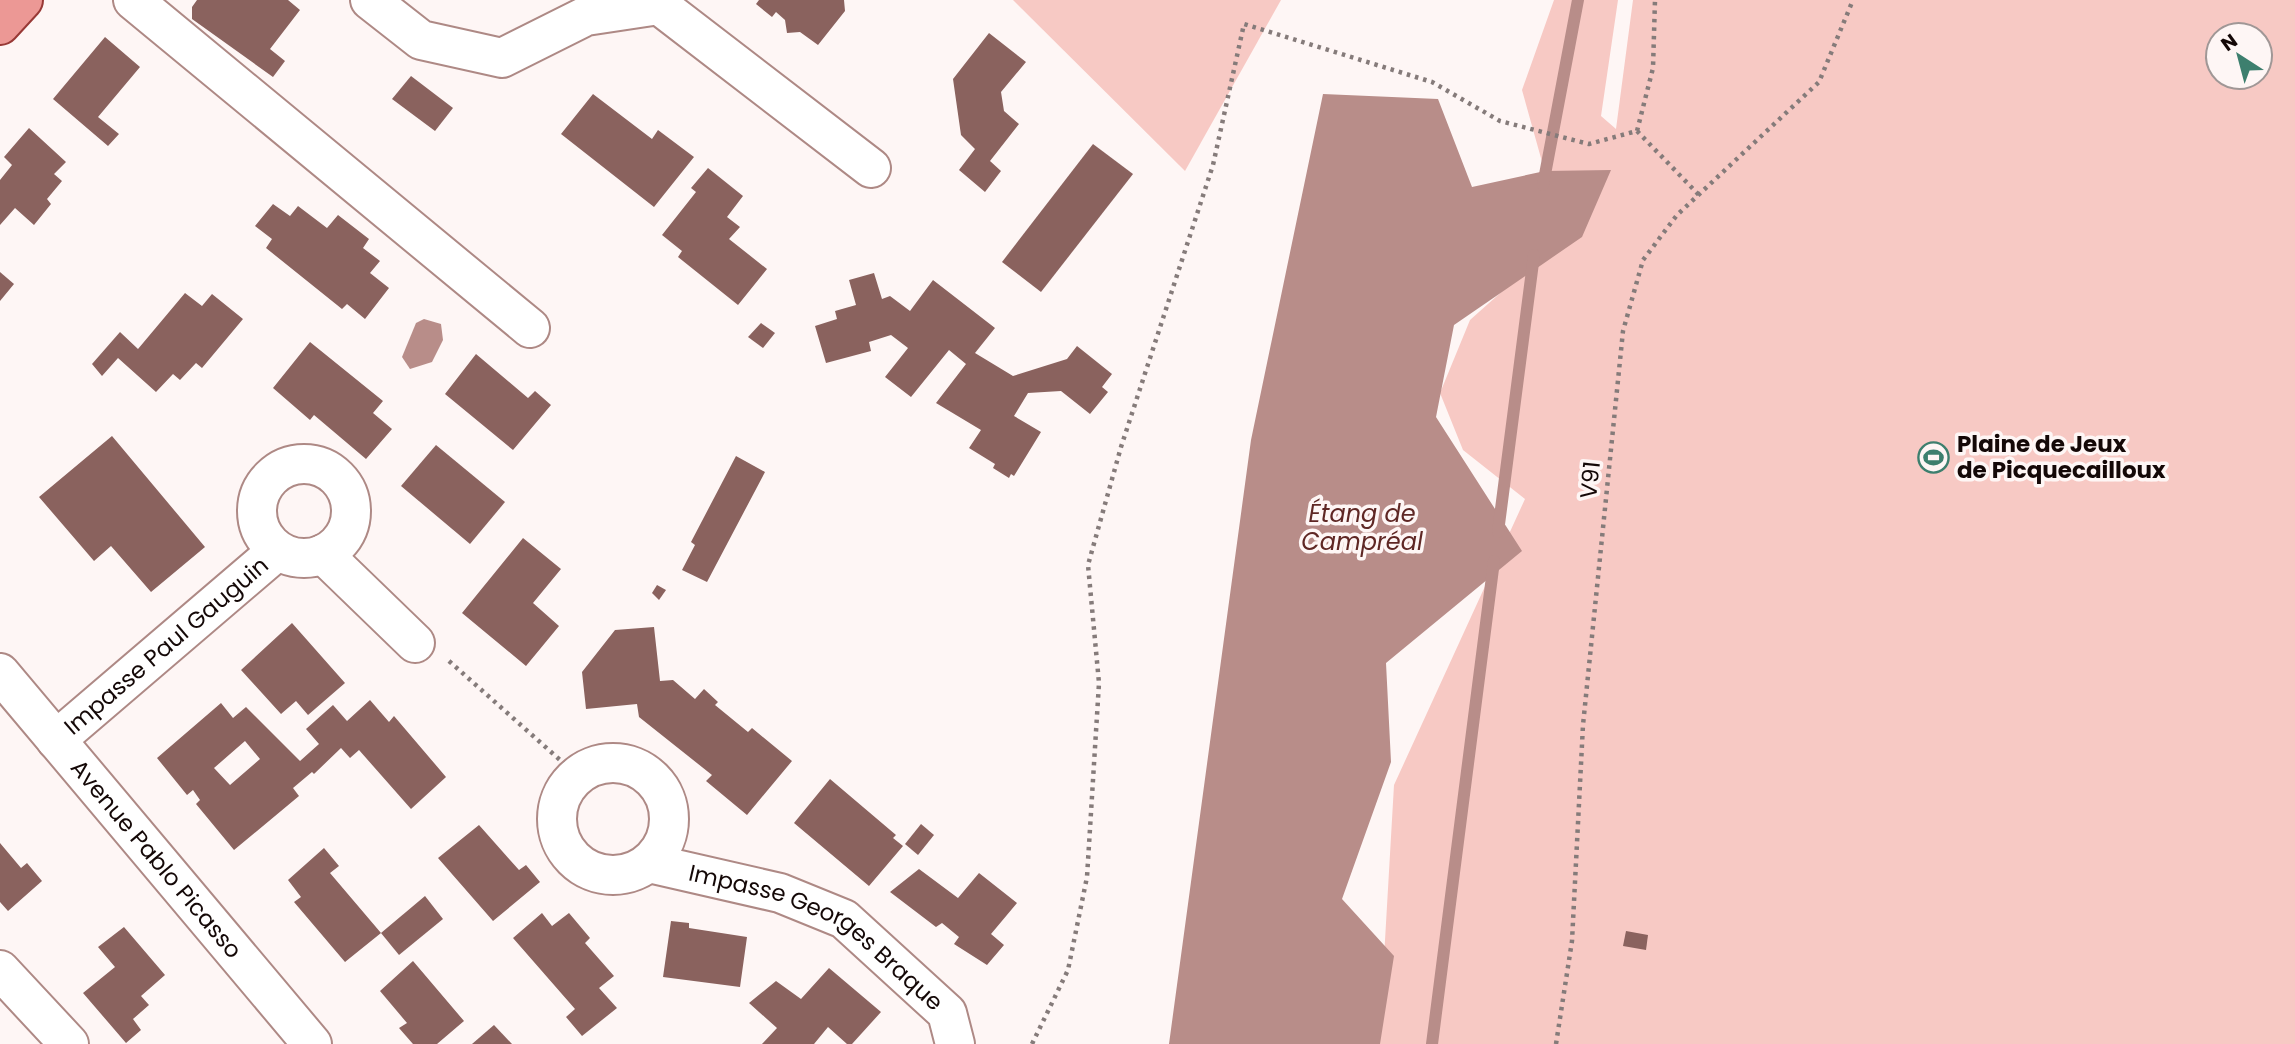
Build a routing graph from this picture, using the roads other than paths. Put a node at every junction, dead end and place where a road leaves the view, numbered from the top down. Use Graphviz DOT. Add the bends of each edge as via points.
graph roads {
  1 [pos="23,0"];
  2 [pos="133,0"];
  3 [pos="370,0"];
  4 [pos="0,25"];
  5 [pos="871,168"];
  6 [pos="530,328"];
  7 [pos="277,551"];
  8 [pos="323,554"];
  9 [pos="415,643"];
  10 [pos="0,673"];
  11 [pos="56,740"];
  12 [pos="649,863"];
  13 [pos="0,970"];
  14 [pos="69,1044"];
  15 [pos="312,1044"];
  16 [pos="955,1044"];
  1 -- 4 [label="main road"];
  2 -- 6 [label="street"];
  3 -- 5 [label="street" via="421,40 502,58 586,16 659,5"];
  7 -- 8 [label="street, Impasse Paul Gauguin" via="300,558"];
  7 -- 8 [label="street, Impasse Paul Gauguin" via="259,526 259,495 278,471 308,464 336,476 351,503 346,534"];
  7 -- 11 [label="street, Impasse Paul Gauguin"];
  8 -- 9 [label="street"];
  10 -- 11 [label="street, Avenue Pablo Picasso"];
  11 -- 15 [label="street, Avenue Pablo Picasso"];
  12 -- 12 [label="street, Impasse Georges Braque" via="614,876 579,865 566,851 558,834 557,815 562,797 578,776 604,763 623,764 655,781 669,814 668,832 662,849"];
  12 -- 16 [label="street, Impasse Georges Braque" via="780,893 844,919 947,1013"];
  13 -- 14 [label="street"];
}
